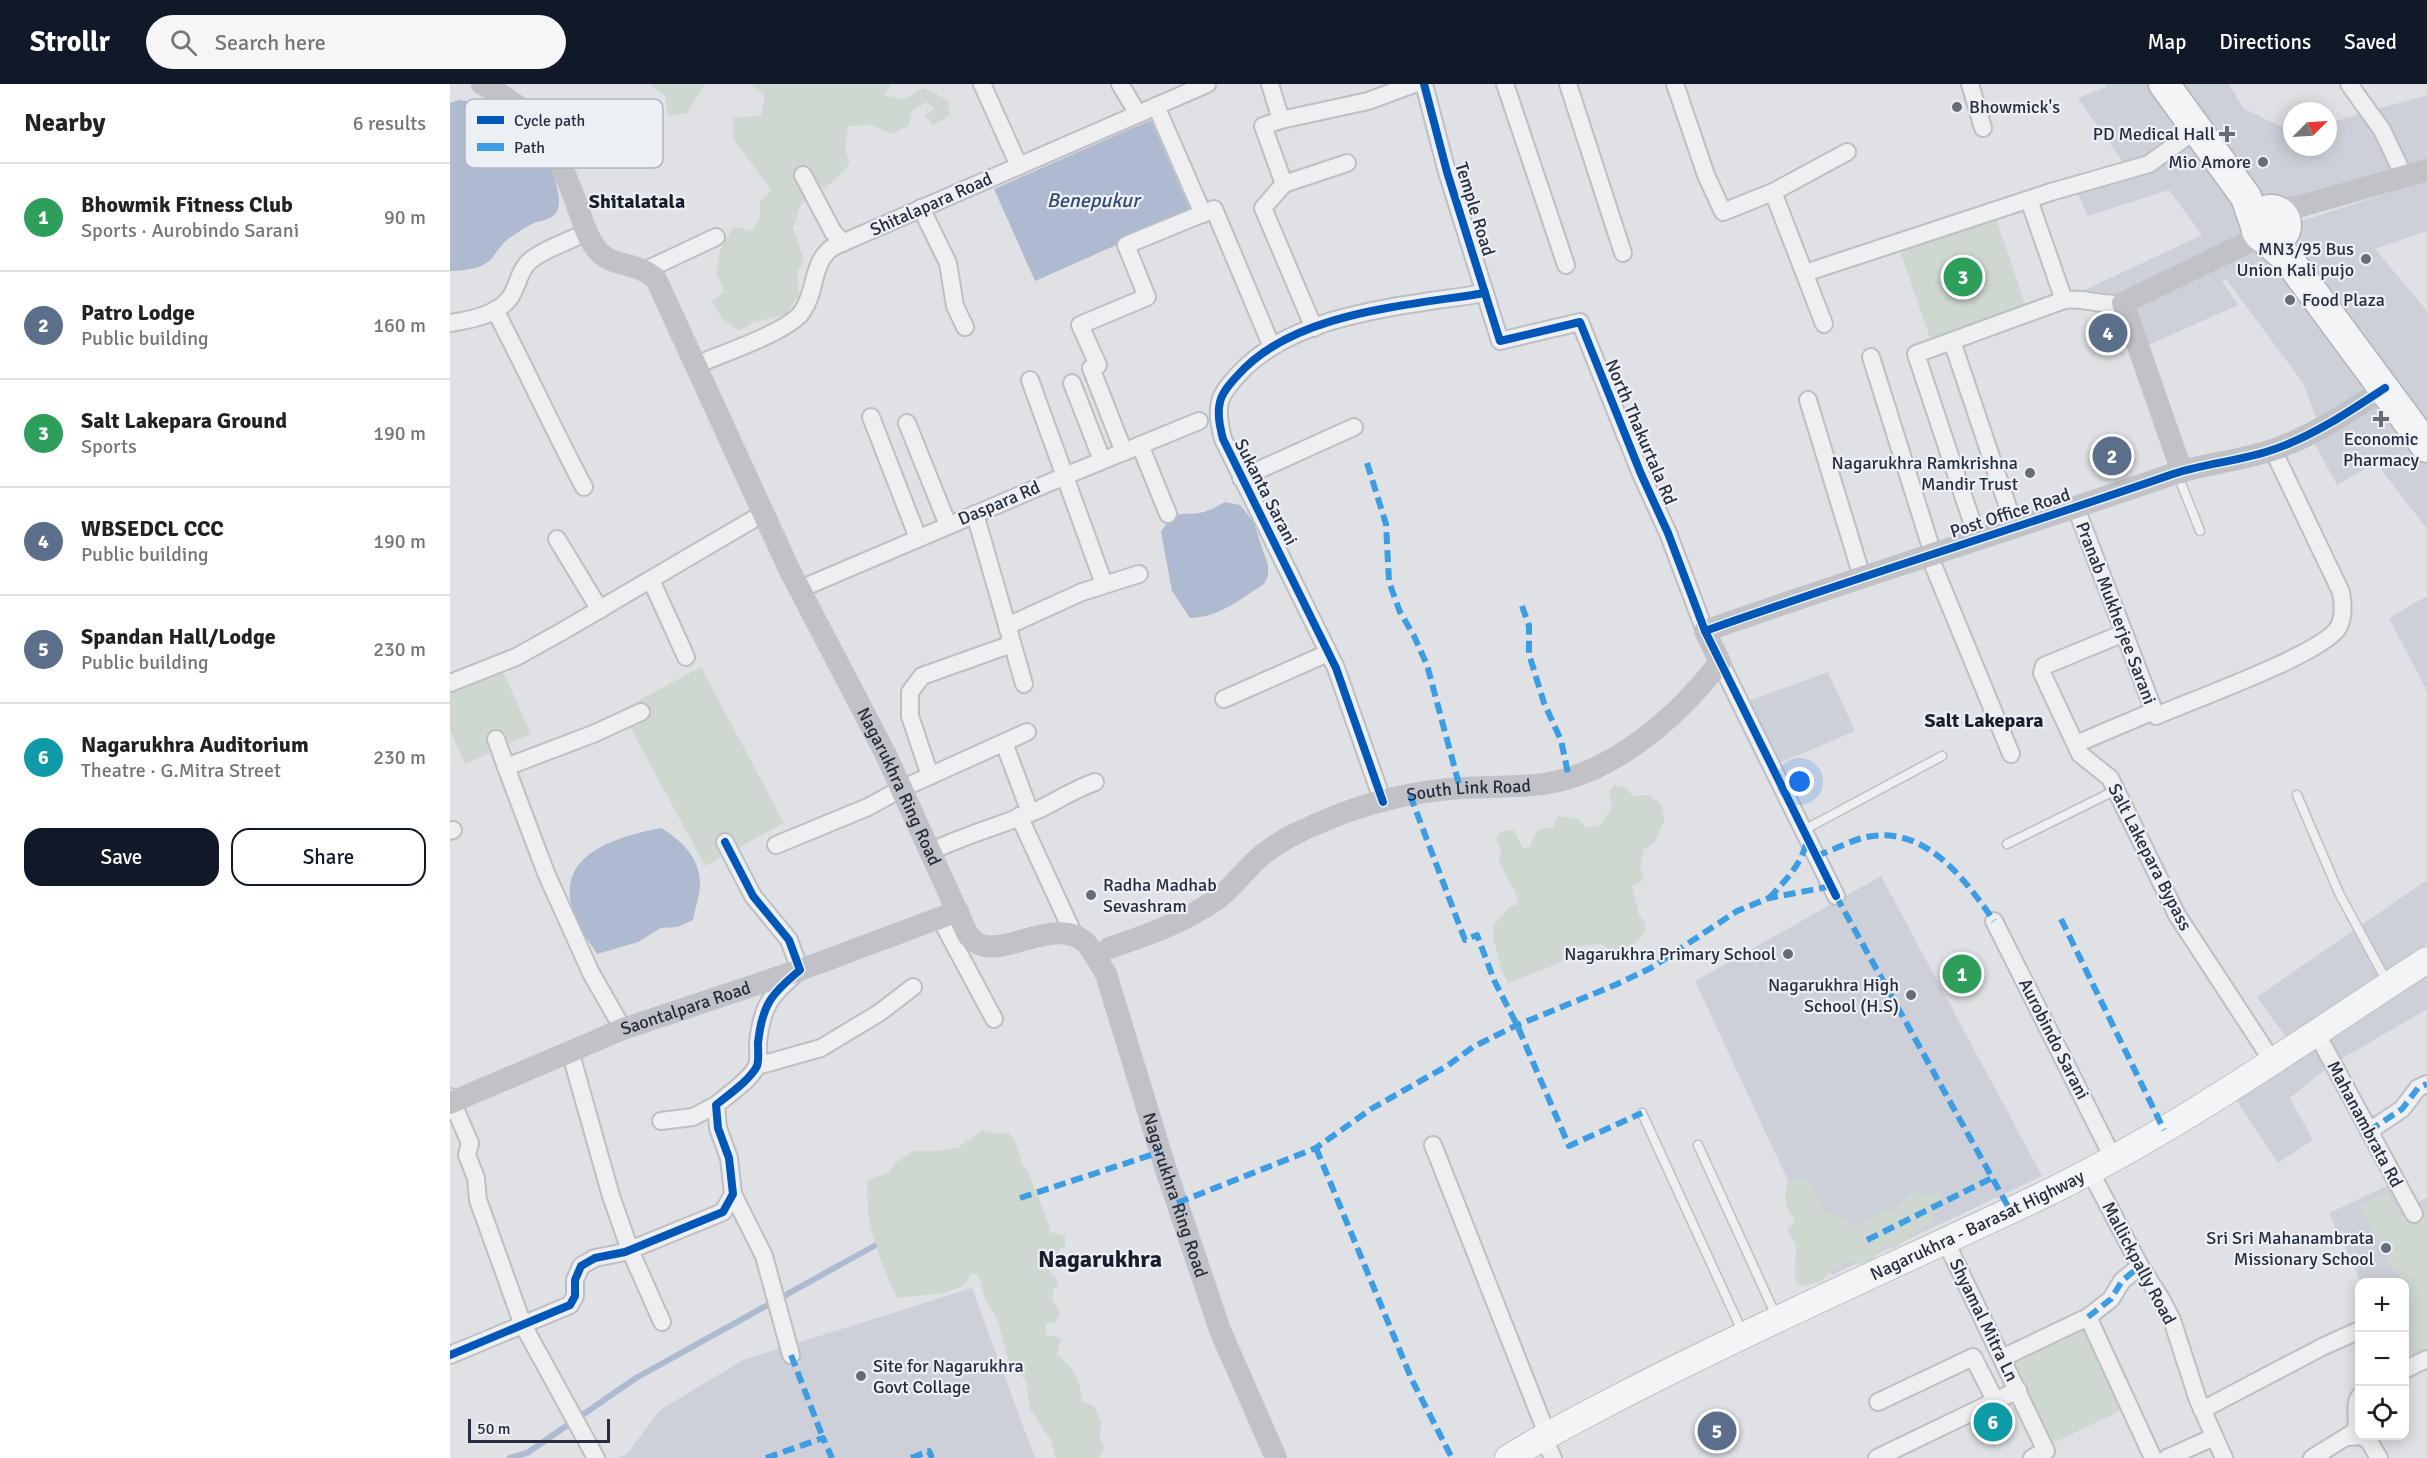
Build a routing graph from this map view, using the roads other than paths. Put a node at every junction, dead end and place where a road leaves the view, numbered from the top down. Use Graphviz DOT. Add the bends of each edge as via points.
graph roads {
  1 [pos="482,84"];
  2 [pos="982,84"];
  3 [pos="1120,84"];
  4 [pos="1270,84"];
  5 [pos="1414,84"];
  6 [pos="1424,84"];
  7 [pos="1505,84"];
  8 [pos="1568,84"];
  9 [pos="1674,84"];
  10 [pos="1970,84"];
  11 [pos="2164,84"];
  12 [pos="2349,84"];
  13 [pos="1197,86"];
  14 [pos="510,99"];
  15 [pos="1156,106"];
  16 [pos="1138,114"];
  17 [pos="1281,120"];
  18 [pos="1983,128"];
  19 [pos="2197,129"];
  20 [pos="1847,152"];
  21 [pos="1347,163"];
  22 [pos="1019,166"];
  23 [pos="563,168"];
  24 [pos="2427,170"];
  25 [pos="803,175"];
  26 [pos="2404,176"];
  27 [pos="1284,184"];
  28 [pos="1773,192"];
  29 [pos="2029,200"];
  30 [pos="921,208"];
  31 [pos="1203,214"];
  32 [pos="2269,224"];
  33 [pos="587,232"];
  34 [pos="716,237"];
  35 [pos="843,243"];
  36 [pos="1623,253"];
  37 [pos="1566,265"];
  38 [pos="646,270"];
  39 [pos="1805,273"];
  40 [pos="1485,293"];
  41 [pos="2064,300"];
  42 [pos="2123,303"];
  43 [pos="495,310"];
  44 [pos="450,323"];
  45 [pos="1824,324"];
  46 [pos="965,327"];
  47 [pos="1314,328"];
  48 [pos="1500,341"];
  49 [pos="1952,341"];
  50 [pos="1272,347"];
  51 [pos="1871,357"];
  52 [pos="696,365"];
  53 [pos="1030,380"];
  54 [pos="1072,383"];
  55 [pos="2385,388"];
  56 [pos="1808,400"];
  57 [pos="1220,401"];
  58 [pos="871,417"];
  59 [pos="1199,421"];
  60 [pos="907,423"];
  61 [pos="1354,427"];
  62 [pos="2422,429"];
  63 [pos="1222,439"];
  64 [pos="1140,445"];
  65 [pos="2273,450"];
  66 [pos="1124,452"];
  67 [pos="1102,460"];
  68 [pos="2180,472"];
  69 [pos="1065,476"];
  70 [pos="1241,478"];
  71 [pos="584,488"];
  72 [pos="2076,508"];
  73 [pos="764,513"];
  74 [pos="975,514"];
  75 [pos="1168,514"];
  76 [pos="948,525"];
  77 [pos="2015,528"];
  78 [pos="2200,531"];
  79 [pos="918,538"];
  80 [pos="557,539"];
  81 [pos="1978,540"];
  82 [pos="1931,554"];
  83 [pos="1139,574"];
  84 [pos="1862,577"];
  85 [pos="651,580"];
  86 [pos="1104,584"];
  87 [pos="800,589"];
  88 [pos="600,610"];
  89 [pos="1007,626"];
  90 [pos="1705,631"];
  91 [pos="2124,633"];
  92 [pos="1012,644"];
  93 [pos="1328,653"];
  94 [pos="686,657"];
  95 [pos="1720,662"];
  96 [pos="450,683"];
  97 [pos="1024,684"];
  98 [pos="1224,699"];
  99 [pos="2154,711"];
  100 [pos="641,712"];
  101 [pos="1028,732"];
  102 [pos="496,739"];
  103 [pos="1004,743"];
  104 [pos="2076,744"];
  105 [pos="2011,754"];
  106 [pos="1942,756"];
  107 [pos="506,767"];
  108 [pos="930,776"];
  109 [pos="1095,782"];
  110 [pos="901,789"];
  111 [pos="2115,790"];
  112 [pos="2297,795"];
  113 [pos="1383,802"];
  114 [pos="1025,814"];
  115 [pos="1804,830"];
  116 [pos="725,842"];
  117 [pos="2007,844"];
  118 [pos="776,845"];
  119 [pos="930,852"];
  120 [pos="1836,896"];
  121 [pos="949,914"];
  122 [pos="1994,921"];
  123 [pos="1079,938"];
  124 [pos="1109,948"];
  125 [pos="2427,960"];
  126 [pos="800,970"];
  127 [pos="1106,974"];
  128 [pos="2388,985"];
  129 [pos="913,987"];
  130 [pos="994,1019"];
  131 [pos="623,1029"];
  132 [pos="2317,1034"];
  133 [pos="570,1051"];
  134 [pos="2273,1062"];
  135 [pos="757,1066"];
  136 [pos="2427,1084"];
  137 [pos="451,1101"];
  138 [pos="716,1105"];
  139 [pos="1641,1113"];
  140 [pos="661,1121"];
  141 [pos="2369,1131"];
  142 [pos="1432,1145"];
  143 [pos="1698,1145"];
  144 [pos="2114,1158"];
  145 [pos="2090,1171"];
  146 [pos="733,1194"];
  147 [pos="2414,1214"];
  148 [pos="1945,1240"];
  149 [pos="630,1250"];
  150 [pos="2140,1266"];
  151 [pos="2088,1317"];
  152 [pos="1777,1318"];
  153 [pos="662,1322"];
  154 [pos="523,1324"];
  155 [pos="2356,1332"];
  156 [pos="1744,1334"];
  157 [pos="450,1355"];
  158 [pos="791,1355"];
  159 [pos="2002,1358"];
  160 [pos="2427,1359"];
  161 [pos="2409,1368"];
  162 [pos="2018,1390"];
  163 [pos="1995,1400"];
  164 [pos="1878,1402"];
  165 [pos="2202,1410"];
  166 [pos="2355,1429"];
  167 [pos="2214,1437"];
  168 [pos="2348,1437"];
  169 [pos="1548,1443"];
  170 [pos="596,1458"];
  171 [pos="1276,1458"];
  172 [pos="1508,1458"];
  173 [pos="1877,1458"];
  174 [pos="2032,1458"];
  175 [pos="2153,1458"];
  176 [pos="2167,1458"];
  177 [pos="2224,1458"];
  178 [pos="2312,1458"];
  179 [pos="2379,1458"];
  1 -- 14 [label="street"];
  2 -- 22 [label="street"];
  3 -- 16 [label="street"];
  4 -- 17 [label="street"];
  5 -- 17 [label="street" via="1368,101"];
  6 -- 40 [label="street, Temple Road"];
  7 -- 37 [label="street"];
  8 -- 36 [label="street"];
  9 -- 28 [label="street" via="1723,212"];
  10 -- 18 [label="street"];
  11 -- 19 [label="highway"];
  12 -- 26 [label="street" via="2382,130"];
  13 -- 15 [label="street, Shitalapara Road"];
  15 -- 16 [label="street, Shitalapara Road"];
  15 -- 31 [label="street"];
  16 -- 22 [label="street, Shitalapara Road"];
  17 -- 27 [label="street" via="1263,126"];
  19 -- 29 [label="street" via="2149,164"];
  19 -- 32 [label="highway"];
  20 -- 28 [label="street"];
  21 -- 27 [label="street"];
  22 -- 30 [label="street, Shitalapara Road"];
  23 -- 33 [label="street"];
  24 -- 26 [label="street"];
  25 -- 35 [label="street" via="833,232"];
  26 -- 32 [label="street"];
  27 -- 47 [label="street" via="1263,208"];
  28 -- 39 [label="street"];
  29 -- 39 [label="street"];
  29 -- 41 [label="street"];
  30 -- 35 [label="street, Shitalapara Road"];
  30 -- 46 [label="street" via="948,263 955,306"];
  31 -- 50 [label="street" via="1214,209"];
  31 -- 66 [label="street" via="1126,245 1147,297 1080,325 1098,365 1091,368"];
  32 -- 42 [label="street"];
  32 -- 55 [label="highway" via="2288,259"];
  33 -- 38 [label="street" via="610,261"];
  33 -- 43 [label="street" via="525,265 509,299"];
  34 -- 38 [label="street"];
  35 -- 52 [label="street, Shitalapara Road" via="824,253 802,313 786,326"];
  38 -- 52 [label="street, Nagarukhra Ring Road" via="656,279"];
  39 -- 45 [label="street"];
  40 -- 47 [label="street" via="1362,314"];
  40 -- 48 [label="street, Temple Road"];
  41 -- 42 [label="street"];
  41 -- 49 [label="street"];
  42 -- 68 [label="street"];
  43 -- 44 [label="street"];
  43 -- 71 [label="street"];
  47 -- 50 [label="street"];
  48 -- 90 [label="street, North Thakurtala Rd" via="1580,322"];
  49 -- 77 [label="street"];
  49 -- 81 [label="street" via="1916,354"];
  50 -- 57 [label="street" via="1244,368"];
  51 -- 82 [label="street"];
  52 -- 73 [label="street, Nagarukhra Ring Road"];
  53 -- 69 [label="street"];
  54 -- 67 [label="street"];
  55 -- 62 [label="highway"];
  55 -- 65 [label="street, Post Office Road" via="2314,432"];
  56 -- 84 [label="street"];
  57 -- 59 [label="street"];
  57 -- 63 [label="street, Sukanta Sarani"];
  58 -- 79 [label="street"];
  59 -- 63 [label="street" via="1216,428"];
  59 -- 64 [label="street, Daspara Rd"];
  60 -- 76 [label="street"];
  61 -- 70 [label="street"];
  63 -- 70 [label="street, Sukanta Sarani"];
  64 -- 66 [label="street, Daspara Rd"];
  64 -- 75 [label="street"];
  65 -- 68 [label="street, Post Office Road"];
  65 -- 99 [label="street, Pranab Mukherjee Sarani" via="2341,592 2339,626 2305,653 2156,716"];
  66 -- 67 [label="street, Daspara Rd"];
  67 -- 69 [label="street, Daspara Rd"];
  68 -- 72 [label="street, Post Office Road"];
  68 -- 78 [label="lane"];
  69 -- 74 [label="street, Daspara Rd"];
  69 -- 86 [label="street"];
  70 -- 93 [label="street, Sukanta Sarani"];
  72 -- 77 [label="street, Post Office Road"];
  72 -- 91 [label="street, Pranab Mukherjee Sarani"];
  73 -- 85 [label="street"];
  73 -- 87 [label="street, Nagarukhra Ring Road"];
  74 -- 76 [label="street, Daspara Rd"];
  74 -- 89 [label="street"];
  76 -- 79 [label="street, Daspara Rd"];
  77 -- 81 [label="street, Post Office Road"];
  79 -- 87 [label="street, Daspara Rd"];
  80 -- 88 [label="street"];
  81 -- 82 [label="street, Post Office Road"];
  82 -- 84 [label="street, Post Office Road"];
  82 -- 105 [label="street"];
  83 -- 86 [label="street"];
  84 -- 90 [label="street, Post Office Road"];
  85 -- 88 [label="street"];
  85 -- 94 [label="street"];
  86 -- 89 [label="street"];
  87 -- 110 [label="street, Nagarukhra Ring Road"];
  88 -- 96 [label="street" via="516,657"];
  89 -- 92 [label="street"];
  90 -- 95 [label="street"];
  91 -- 99 [label="street, Pranab Mukherjee Sarani"];
  91 -- 104 [label="street, Salt Lakepara Bypass" via="2042,669"];
  92 -- 97 [label="street"];
  92 -- 108 [label="street" via="922,676 910,692 910,716"];
  93 -- 98 [label="street"];
  93 -- 113 [label="street, Sukanta Sarani"];
  95 -- 113 [label="street, South Link Road" via="1702,686 1644,739 1580,774 1551,783 1460,788"];
  95 -- 115 [label="street"];
  99 -- 104 [label="street"];
  100 -- 107 [label="street"];
  101 -- 103 [label="street"];
  102 -- 107 [label="street"];
  103 -- 108 [label="street"];
  103 -- 114 [label="street"];
  104 -- 111 [label="street, Salt Lakepara Bypass" via="2080,754 2110,778"];
  106 -- 115 [label="lane"];
  107 -- 131 [label="street" via="546,873 586,963"];
  108 -- 110 [label="street"];
  109 -- 114 [label="street"];
  110 -- 118 [label="street"];
  110 -- 119 [label="street, Nagarukhra Ring Road"];
  111 -- 117 [label="lane"];
  111 -- 134 [label="street, Salt Lakepara Bypass" via="2177,915"];
  112 -- 128 [label="lane" via="2339,893"];
  113 -- 124 [label="street, South Link Road" via="1289,836 1264,853 1216,900 1180,920"];
  114 -- 119 [label="street"];
  114 -- 123 [label="street"];
  115 -- 120 [label="street"];
  116 -- 126 [label="street" via="753,896 789,940"];
  119 -- 121 [label="street, Nagarukhra Ring Road"];
  121 -- 123 [label="street, Nagarukhra Ring Road" via="978,944 991,946 1058,932"];
  121 -- 126 [label="street, Saontalpara Road"];
  121 -- 130 [label="street"];
  122 -- 144 [label="street, Aurobindo Sarani"];
  123 -- 124 [label="street"];
  123 -- 127 [label="street, Nagarukhra Ring Road"];
  124 -- 127 [label="street"];
  125 -- 128 [label="main road, Nagarukhra - Barasat Highway"];
  126 -- 131 [label="street, Saontalpara Road"];
  126 -- 135 [label="street" via="766,1004"];
  127 -- 171 [label="street, Nagarukhra Ring Road" via="1220,1330"];
  128 -- 132 [label="main road, Nagarukhra - Barasat Highway"];
  129 -- 135 [label="street" via="821,1048"];
  131 -- 133 [label="street, Saontalpara Road"];
  132 -- 134 [label="main road, Nagarukhra - Barasat Highway"];
  132 -- 141 [label="street, Mahanambrata Rd"];
  133 -- 137 [label="street, Saontalpara Road"];
  133 -- 149 [label="street" via="597,1151"];
  134 -- 144 [label="main road, Nagarukhra - Barasat Highway"];
  135 -- 138 [label="street"];
  136 -- 141 [label="street" via="2418,1088 2402,1109"];
  137 -- 154 [label="street" via="470,1143 466,1155 476,1178 478,1200"];
  138 -- 140 [label="street" via="693,1117"];
  138 -- 146 [label="street"];
  139 -- 156 [label="lane"];
  141 -- 147 [label="street, Mahanambrata Rd"];
  142 -- 169 [label="street"];
  143 -- 152 [label="lane"];
  144 -- 145 [label="main road, Nagarukhra - Barasat Highway"];
  145 -- 148 [label="main road, Nagarukhra - Barasat Highway"];
  145 -- 150 [label="street, Mallickpally Road"];
  146 -- 149 [label="street" via="723,1212"];
  146 -- 158 [label="street" via="764,1256"];
  148 -- 152 [label="main road, Nagarukhra - Barasat Highway"];
  148 -- 159 [label="street, Shyamal Mitra Ln"];
  149 -- 153 [label="street"];
  149 -- 154 [label="street" via="595,1258 581,1266 570,1305"];
  150 -- 151 [label="street" via="2122,1281 2111,1299"];
  150 -- 165 [label="street, Mallickpally Road" via="2172,1320"];
  151 -- 159 [label="street"];
  151 -- 175 [label="street"];
  152 -- 156 [label="main road, Nagarukhra - Barasat Highway"];
  154 -- 157 [label="street"];
  154 -- 170 [label="street"];
  155 -- 165 [label="street"];
  156 -- 169 [label="main road, Nagarukhra - Barasat Highway"];
  159 -- 162 [label="street, Shyamal Mitra Ln"];
  160 -- 161 [label="street"];
  162 -- 163 [label="street"];
  162 -- 174 [label="street, Shyamal Mitra Ln" via="2046,1451"];
  163 -- 164 [label="street" via="1973,1357"];
  163 -- 173 [label="street"];
  165 -- 167 [label="street, Mallickpally Road"];
  166 -- 168 [label="street"];
  167 -- 176 [label="street"];
  167 -- 177 [label="street, Mallickpally Road"];
  168 -- 178 [label="street"];
  168 -- 179 [label="street" via="2362,1436"];
  169 -- 172 [label="main road, Nagarukhra - Barasat Highway"];
}
